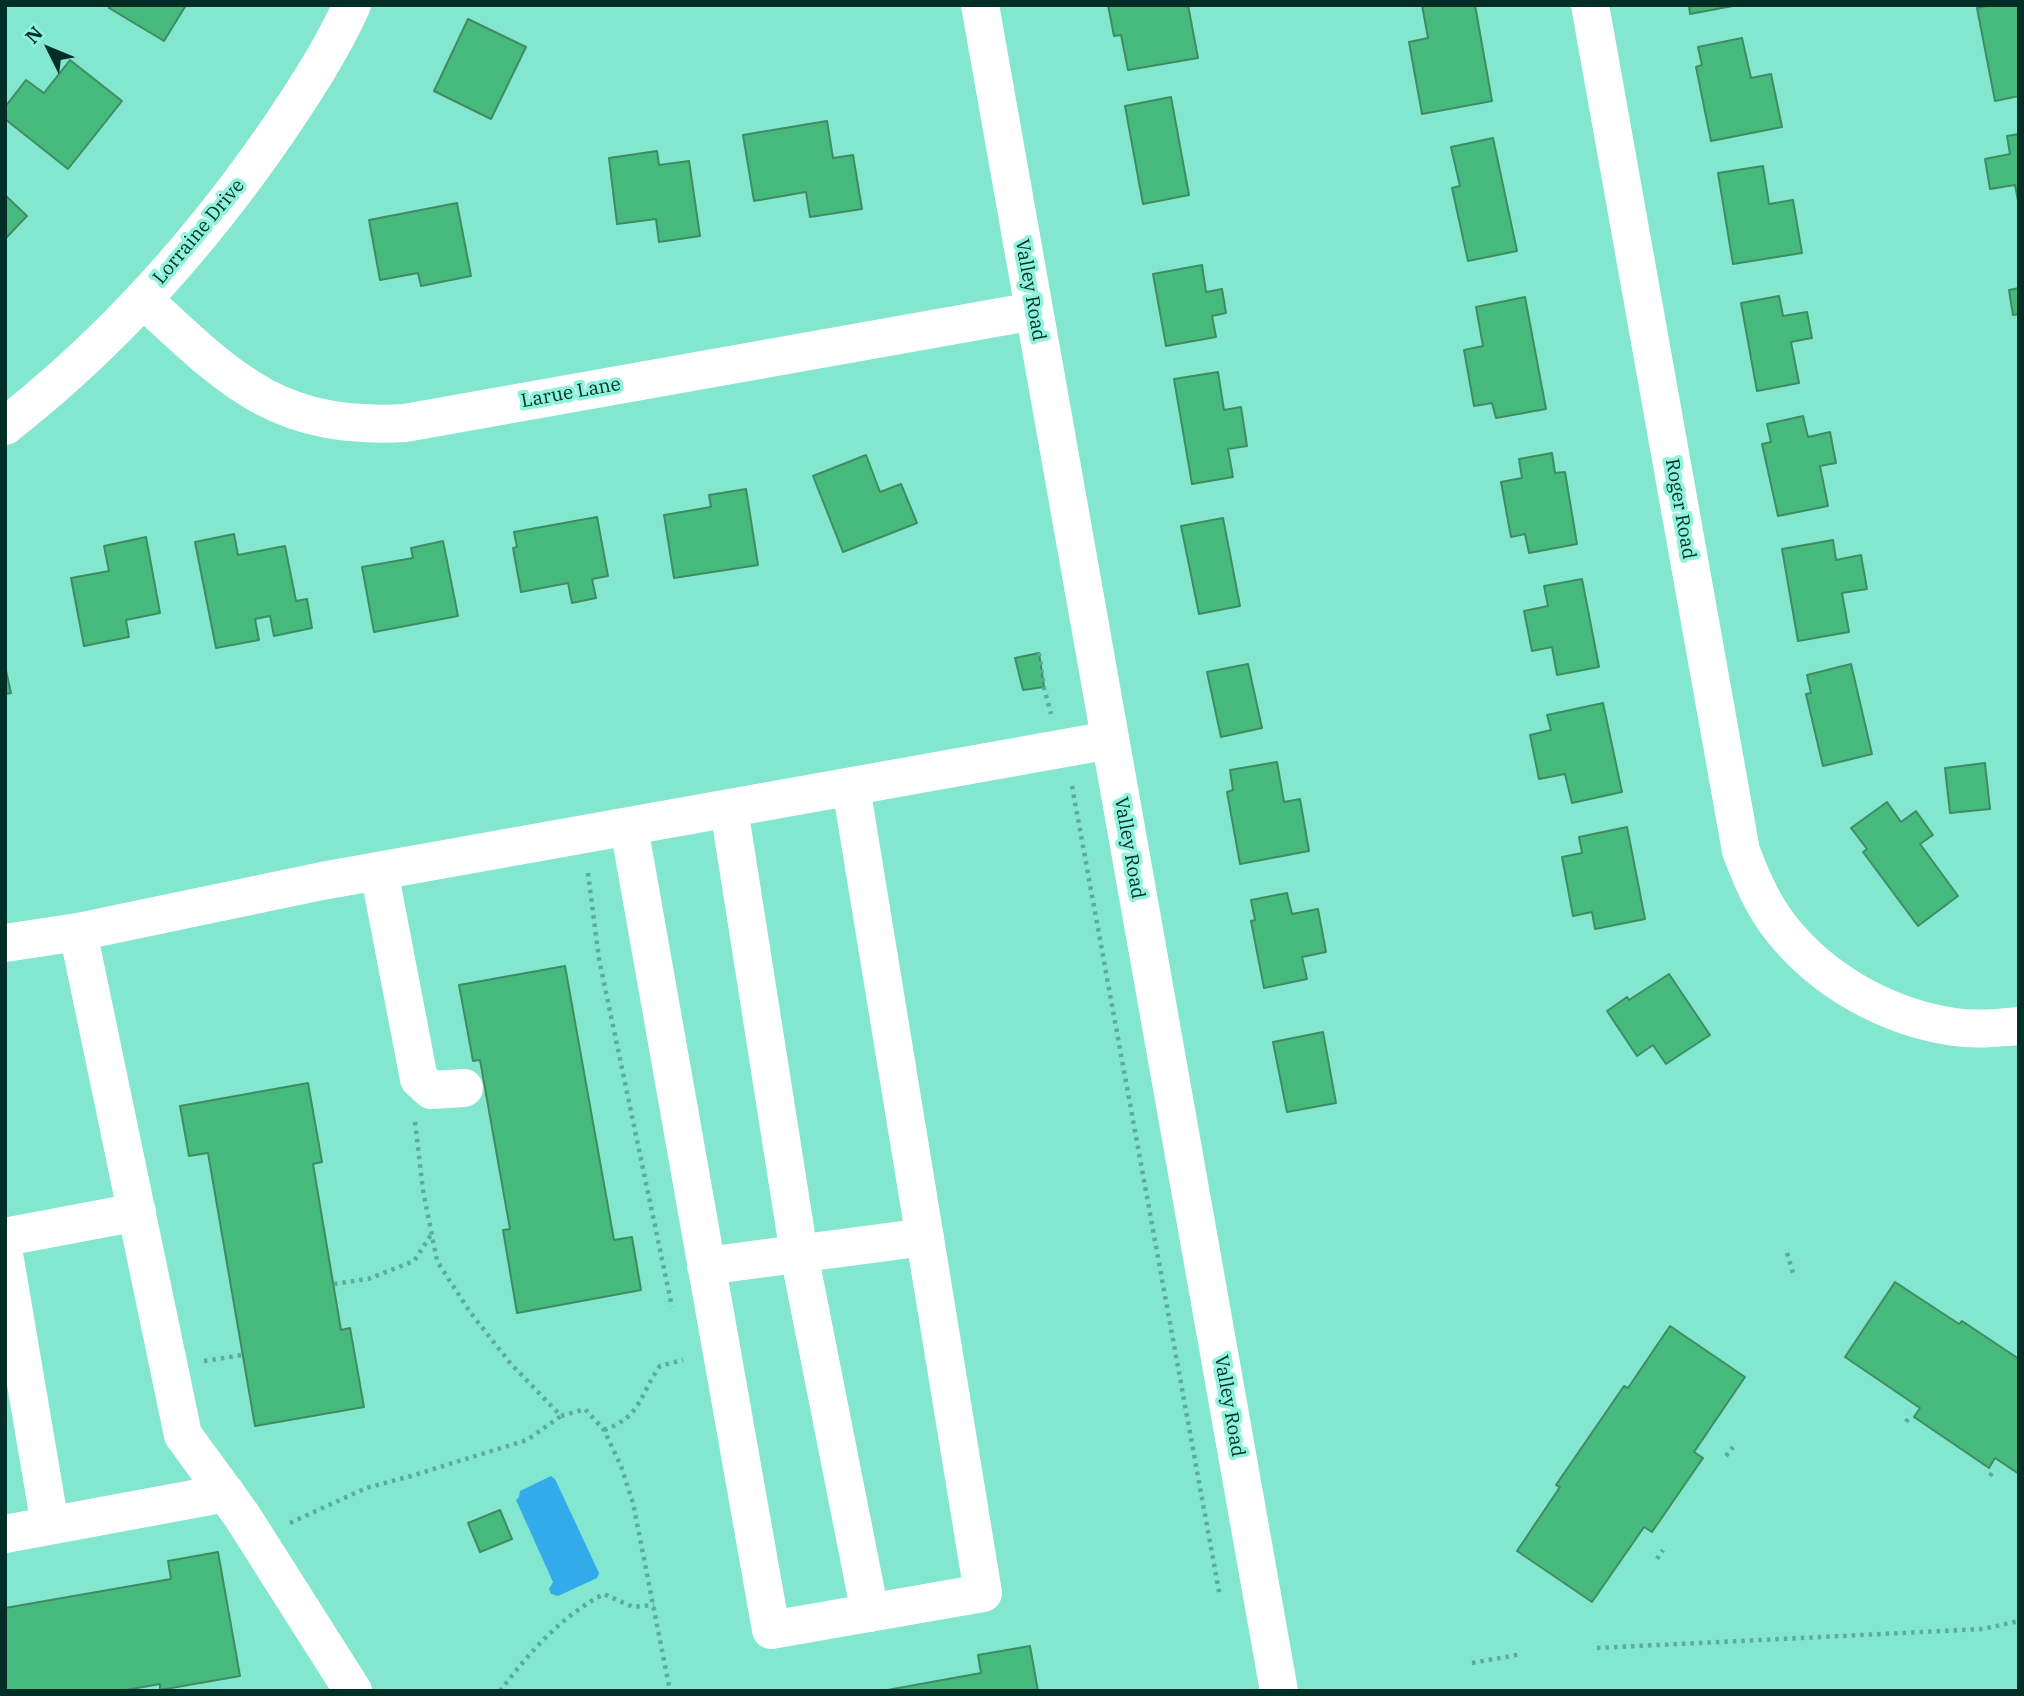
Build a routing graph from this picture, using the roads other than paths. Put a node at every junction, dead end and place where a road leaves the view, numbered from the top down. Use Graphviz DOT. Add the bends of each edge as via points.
graph roads {
  1 [pos="352,5"];
  2 [pos="980,5"];
  3 [pos="1590,5"];
  4 [pos="143,299"];
  5 [pos="1034,311"];
  6 [pos="5,426"];
  7 [pos="1110,740"];
  8 [pos="850,787"];
  9 [pos="729,809"];
  10 [pos="629,827"];
  11 [pos="379,871"];
  12 [pos="78,932"];
  13 [pos="5,943"];
  14 [pos="2019,1026"];
  15 [pos="464,1088"];
  16 [pos="136,1212"];
  17 [pos="5,1237"];
  18 [pos="925,1237"];
  19 [pos="799,1254"];
  20 [pos="5,1260"];
  21 [pos="706,1266"];
  22 [pos="226,1493"];
  23 [pos="50,1525"];
  24 [pos="5,1534"];
  25 [pos="870,1613"];
  26 [pos="353,1691"];
  27 [pos="1279,1691"];
  1 -- 4 [label="street, Lorraine Drive" via="306,88 253,167"];
  2 -- 5 [label="street, Valley Road"];
  3 -- 14 [label="street, Roger Road" via="1741,851 1755,886 1779,926 1808,958 1864,997 1954,1027"];
  4 -- 5 [label="street, Larue Lane" via="242,386 287,409 371,425 405,423"];
  4 -- 6 [label="street, Lorraine Drive" via="95,349"];
  5 -- 7 [label="street, Valley Road"];
  7 -- 8 [label="street"];
  7 -- 27 [label="street, Valley Road"];
  8 -- 9 [label="street"];
  8 -- 18 [label="street"];
  9 -- 10 [label="street"];
  9 -- 19 [label="street"];
  10 -- 11 [label="street"];
  10 -- 21 [label="street"];
  11 -- 12 [label="street"];
  11 -- 15 [label="street" via="419,1079 431,1090"];
  12 -- 13 [label="street"];
  12 -- 16 [label="street"];
  16 -- 17 [label="street"];
  16 -- 22 [label="street" via="183,1434"];
  18 -- 19 [label="street"];
  18 -- 25 [label="street" via="983,1593"];
  19 -- 21 [label="street"];
  19 -- 25 [label="street"];
  20 -- 23 [label="street"];
  21 -- 25 [label="street" via="771,1630"];
  22 -- 23 [label="street"];
  22 -- 26 [label="street"];
  23 -- 24 [label="street"];
}
